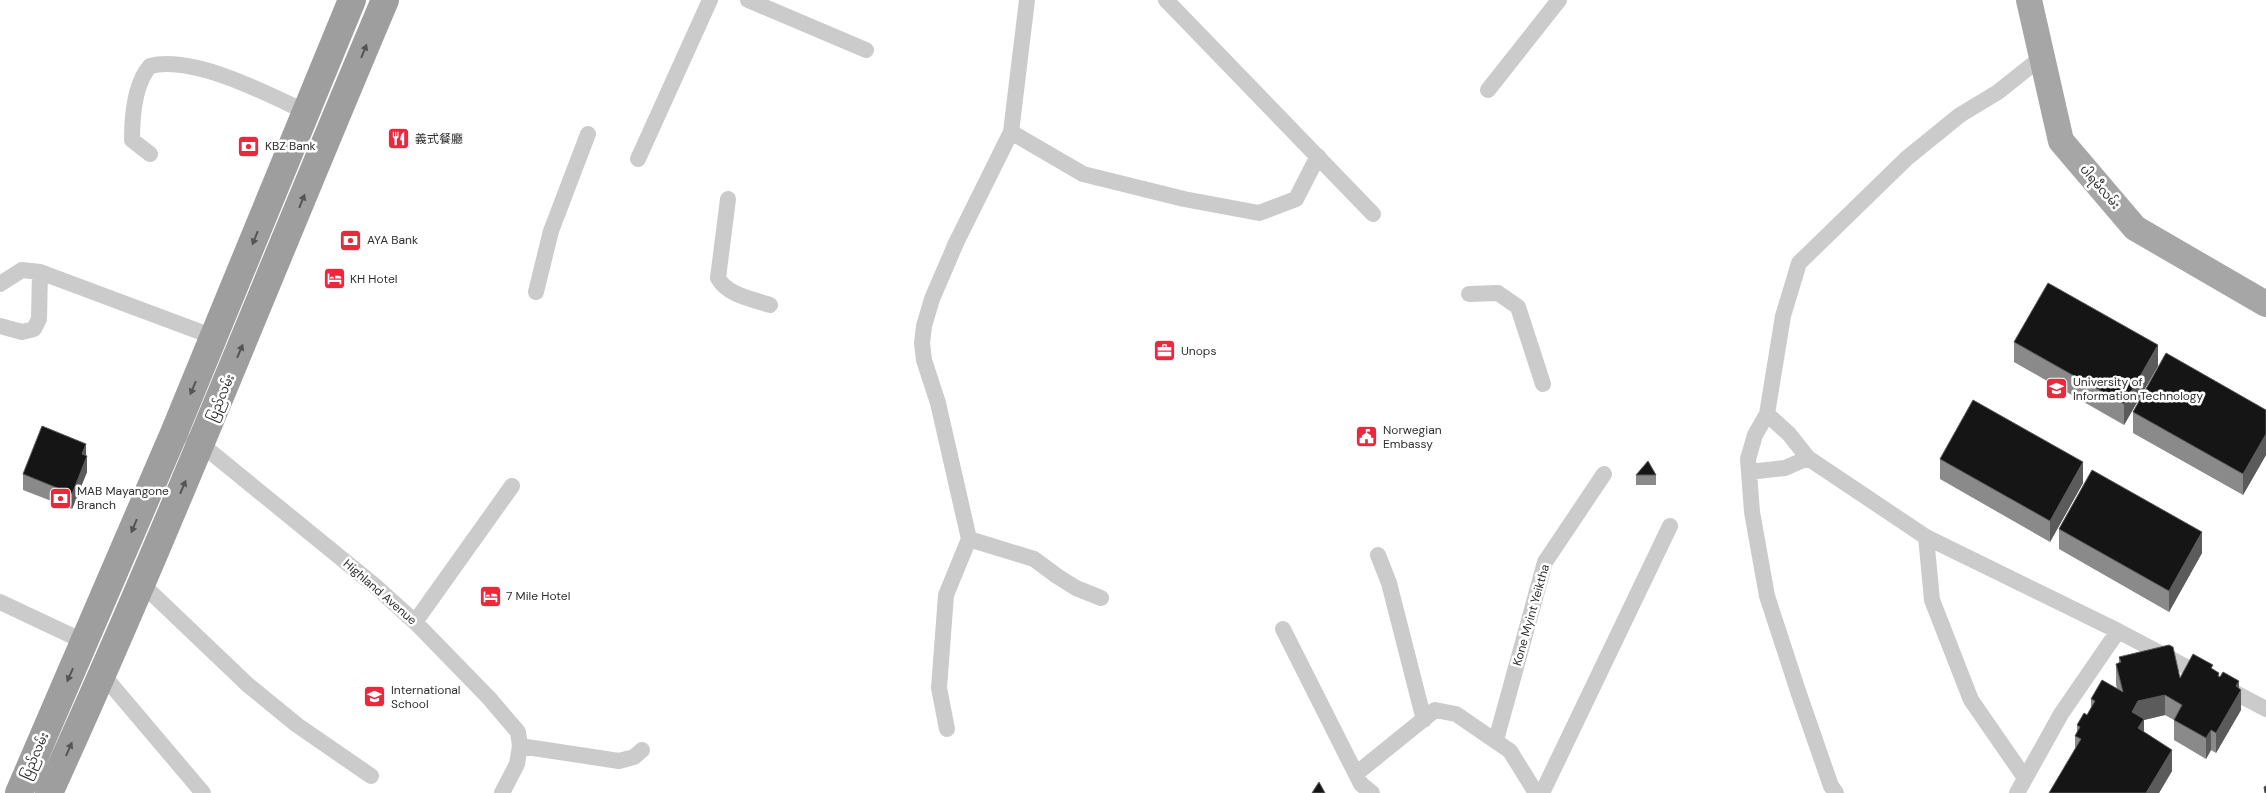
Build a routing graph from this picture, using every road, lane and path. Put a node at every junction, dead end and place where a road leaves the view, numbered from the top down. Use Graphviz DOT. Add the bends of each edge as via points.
graph roads {
  1 [pos="352,0"];
  2 [pos="385,0"];
  3 [pos="710,0"];
  4 [pos="748,0"];
  5 [pos="1027,0"];
  6 [pos="1166,0"];
  7 [pos="1559,0"];
  8 [pos="2029,0"];
  9 [pos="866,50"];
  10 [pos="2042,57"];
  11 [pos="1488,90"];
  12 [pos="306,112"];
  13 [pos="1011,132"];
  14 [pos="588,134"];
  15 [pos="150,154"];
  16 [pos="1318,156"];
  17 [pos="638,159"];
  18 [pos="728,199"];
  19 [pos="1373,214"];
  20 [pos="40,272"];
  21 [pos="0,284"];
  22 [pos="536,292"];
  23 [pos="1469,294"];
  24 [pos="2266,304"];
  25 [pos="770,305"];
  26 [pos="0,326"];
  27 [pos="214,336"];
  28 [pos="1544,384"];
  29 [pos="1767,414"];
  30 [pos="174,433"];
  31 [pos="201,444"];
  32 [pos="1808,458"];
  33 [pos="1749,472"];
  34 [pos="1604,474"];
  35 [pos="512,486"];
  36 [pos="1670,526"];
  37 [pos="1926,537"];
  38 [pos="968,540"];
  39 [pos="1378,555"];
  40 [pos="141,583"];
  41 [pos="1101,598"];
  42 [pos="0,602"];
  43 [pos="414,622"];
  44 [pos="1283,629"];
  45 [pos="2118,631"];
  46 [pos="84,642"];
  47 [pos="103,675"];
  48 [pos="2266,709"];
  49 [pos="1430,715"];
  50 [pos="947,729"];
  51 [pos="1496,740"];
  52 [pos="520,746"];
  53 [pos="642,750"];
  54 [pos="1357,773"];
  55 [pos="371,776"];
  56 [pos="2025,778"];
  57 [pos="18,793"];
  58 [pos="49,793"];
  59 [pos="203,793"];
  60 [pos="502,793"];
  61 [pos="1372,793"];
  62 [pos="1536,793"];
  63 [pos="1542,793"];
  64 [pos="1836,793"];
  65 [pos="2017,793"];
  1 -- 12 [label="highway, ပြည်လမ်း"];
  31 -- 2 [label="highway, ပြည်လမ်း, one-way"];
  3 -- 17 [label="street"];
  4 -- 9 [label="street"];
  5 -- 13 [label="street"];
  6 -- 16 [label="street"];
  7 -- 11 [label="street"];
  8 -- 10 [label="main road, ပါရမီလမ်း"];
  10 -- 24 [label="main road, ပါရမီလမ်း" via="2060,141 2135,228"];
  10 -- 29 [label="street" via="1998,92 1960,115 1908,158 1798,263 1783,316"];
  12 -- 15 [label="street" via="235,79 173,63 150,66 144,72 132,121 132,140"];
  12 -- 27 [label="highway, ပြည်လမ်း, one-way"];
  13 -- 16 [label="street" via="1083,174 1184,199 1259,213 1296,199"];
  13 -- 38 [label="street" via="932,299 922,343"];
  14 -- 22 [label="street" via="551,232"];
  16 -- 19 [label="street"];
  18 -- 25 [label="street" via="718,278 729,291"];
  20 -- 21 [label="street" via="22,270"];
  20 -- 26 [label="street" via="39,319 34,329 22,332"];
  20 -- 27 [label="street"];
  23 -- 28 [label="street" via="1498,293 1518,307"];
  27 -- 30 [label="highway, ပြည်လမ်း, one-way"];
  29 -- 32 [label="street"];
  29 -- 33 [label="street" via="1755,435 1748,459"];
  30 -- 31 [label="street, Highland Avenue"];
  30 -- 46 [label="highway, ပြည်လမ်း, one-way"];
  40 -- 31 [label="highway, ပြည်လမ်း, one-way"];
  31 -- 43 [label="street, Highland Avenue" via="374,584"];
  32 -- 33 [label="street" via="1786,468"];
  32 -- 37 [label="street"];
  33 -- 64 [label="street" via="1752,512 1767,596 1798,694"];
  34 -- 51 [label="street, Kone Myint Yeiktha" via="1545,562"];
  35 -- 43 [label="street"];
  36 -- 63 [label="street"];
  37 -- 45 [label="street"];
  37 -- 56 [label="street" via="1932,600 1971,700"];
  38 -- 41 [label="street" via="1034,558 1063,580"];
  38 -- 50 [label="street" via="946,596 939,688"];
  39 -- 49 [label="street"];
  40 -- 47 [label="highway, ပြည်လမ်း"];
  40 -- 55 [label="street" via="248,685 297,725"];
  42 -- 46 [label="street"];
  43 -- 52 [label="street, Highland Avenue" via="489,698 518,732"];
  44 -- 54 [label="street"];
  45 -- 48 [label="street"];
  45 -- 56 [label="street" via="2061,714"];
  46 -- 57 [label="highway, ပြည်လမ်း, one-way"];
  58 -- 47 [label="highway, ပြည်လမ်း, one-way"];
  47 -- 59 [label="street"];
  49 -- 51 [label="street" via="1456,714"];
  49 -- 54 [label="street"];
  51 -- 62 [label="street" via="1510,751"];
  52 -- 53 [label="street" via="620,761 634,757"];
  52 -- 60 [label="street" via="517,764"];
  54 -- 61 [label="street" via="1361,784"];
  56 -- 65 [label="street"];
}
